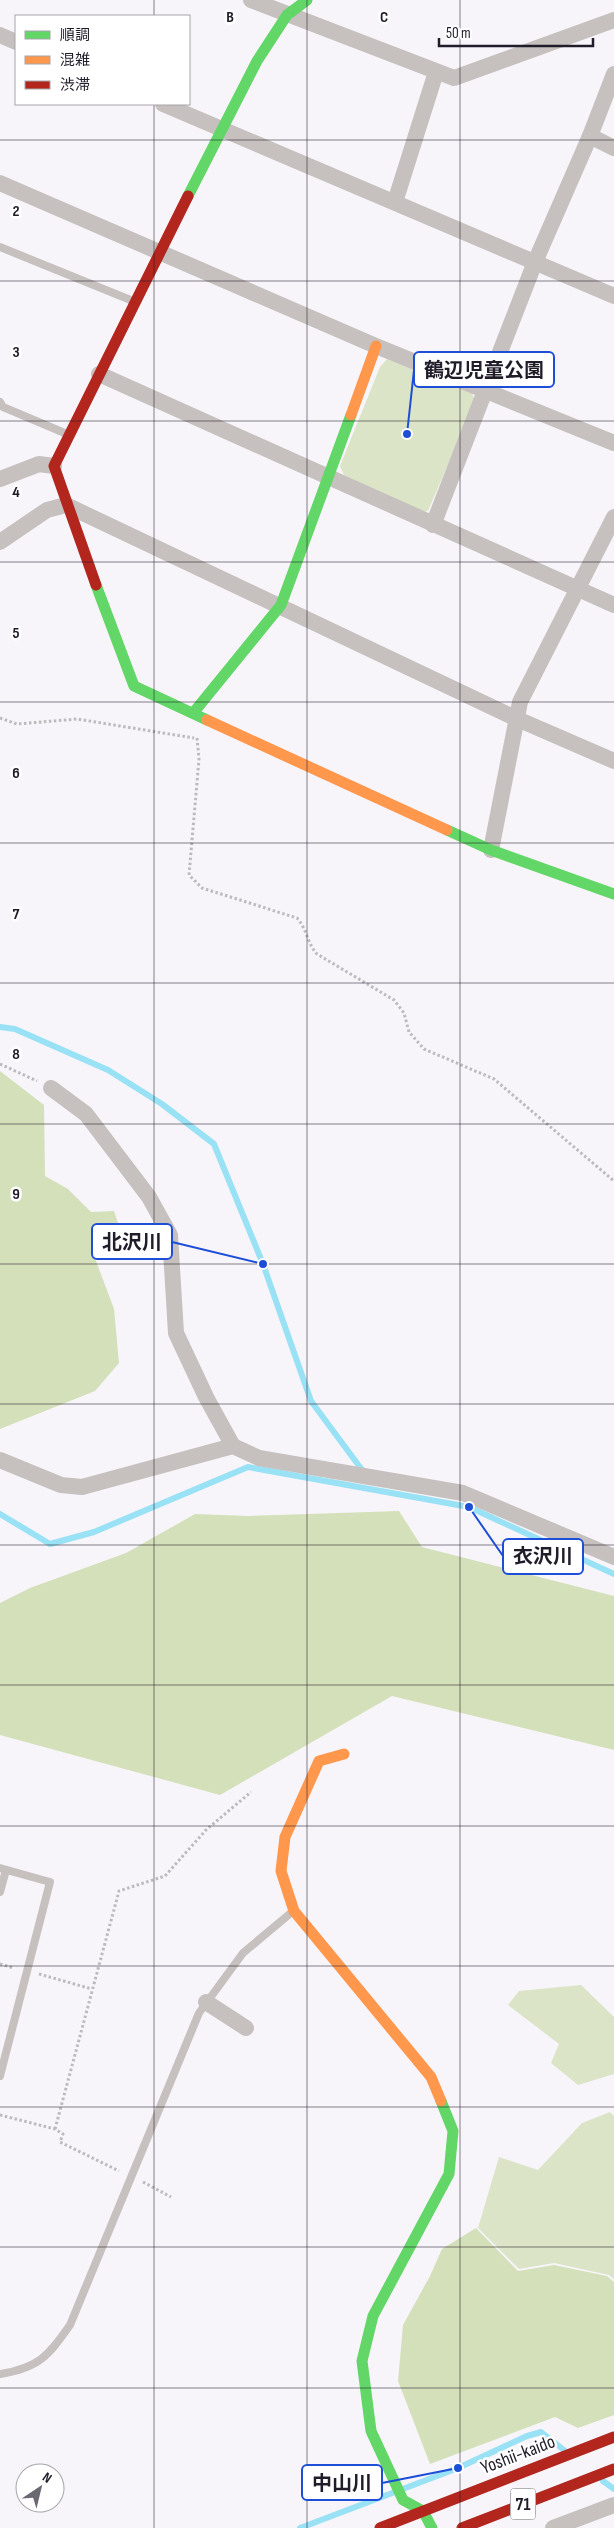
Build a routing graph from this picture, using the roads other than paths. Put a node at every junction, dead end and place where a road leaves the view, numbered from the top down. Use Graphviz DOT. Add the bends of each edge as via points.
graph roads {
  1 [pos="251,0"];
  2 [pos="307,0"];
  3 [pos="287,15"];
  4 [pos="614,20"];
  5 [pos="0,35"];
  6 [pos="15,42"];
  7 [pos="436,72"];
  8 [pos="614,74"];
  9 [pos="165,105"];
  10 [pos="222,128"];
  11 [pos="590,136"];
  12 [pos="614,148"];
  13 [pos="0,184"];
  14 [pos="395,202"];
  15 [pos="0,247"];
  16 [pos="159,252"];
  17 [pos="535,262"];
  18 [pos="614,296"];
  19 [pos="135,302"];
  20 [pos="376,346"];
  21 [pos="99,374"];
  22 [pos="486,392"];
  23 [pos="0,402"];
  24 [pos="69,435"];
  25 [pos="614,443"];
  26 [pos="54,466"];
  27 [pos="328,477"];
  28 [pos="0,479"];
  29 [pos="66,505"];
  30 [pos="614,517"];
  31 [pos="433,525"];
  32 [pos="0,542"];
  33 [pos="578,590"];
  34 [pos="281,605"];
  35 [pos="614,605"];
  36 [pos="194,712"];
  37 [pos="515,718"];
  38 [pos="614,761"];
  39 [pos="491,850"];
  40 [pos="614,894"];
  41 [pos="50,1088"];
  42 [pos="233,1446"];
  43 [pos="0,1460"];
  44 [pos="614,1557"];
  45 [pos="344,1754"];
  46 [pos="3,1869"];
  47 [pos="0,1892"];
  48 [pos="294,1911"];
  49 [pos="206,2002"];
  50 [pos="246,2028"];
  51 [pos="0,2076"];
  52 [pos="0,2374"];
  53 [pos="614,2437"];
  54 [pos="612,2470"];
  55 [pos="613,2505"];
  56 [pos="423,2511"];
  57 [pos="380,2528"];
  58 [pos="432,2528"];
  59 [pos="462,2528"];
  60 [pos="553,2528"];
  1 -- 3 [label="street"];
  2 -- 3 [label="street"];
  3 -- 7 [label="street"];
  3 -- 10 [label="street"];
  4 -- 7 [label="street" via="454,78"];
  5 -- 6 [label="street"];
  7 -- 14 [label="street"];
  8 -- 11 [label="street"];
  9 -- 10 [label="street"];
  10 -- 14 [label="street"];
  10 -- 16 [label="street"];
  11 -- 12 [label="street"];
  11 -- 17 [label="street"];
  13 -- 16 [label="street"];
  14 -- 17 [label="street"];
  15 -- 19 [label="lane"];
  16 -- 19 [label="street"];
  16 -- 20 [label="street"];
  17 -- 18 [label="street"];
  17 -- 22 [label="street"];
  19 -- 21 [label="street"];
  20 -- 22 [label="street"];
  20 -- 27 [label="street"];
  21 -- 24 [label="street"];
  21 -- 27 [label="street"];
  22 -- 25 [label="street"];
  22 -- 31 [label="street"];
  23 -- 24 [label="lane" via="3,407"];
  24 -- 26 [label="street"];
  26 -- 28 [label="street" via="39,464"];
  26 -- 29 [label="street"];
  27 -- 31 [label="street"];
  27 -- 34 [label="street"];
  29 -- 32 [label="street" via="47,510"];
  29 -- 34 [label="street"];
  29 -- 36 [label="street" via="134,686"];
  30 -- 33 [label="street"];
  31 -- 33 [label="street"];
  33 -- 35 [label="street"];
  33 -- 37 [label="street" via="520,702"];
  34 -- 36 [label="street"];
  34 -- 37 [label="street"];
  36 -- 39 [label="street"];
  37 -- 38 [label="street"];
  37 -- 39 [label="street"];
  39 -- 40 [label="street"];
  41 -- 42 [label="street" via="86,1114 148,1197 170,1235 176,1332 206,1398"];
  42 -- 43 [label="street" via="82,1487 61,1485"];
  42 -- 44 [label="street" via="259,1458 463,1493"];
  45 -- 48 [label="street" via="319,1762 285,1836 281,1871"];
  46 -- 47 [label="lane"];
  46 -- 51 [label="lane" via="50,1882"];
  48 -- 49 [label="lane" via="243,1953"];
  48 -- 56 [label="street" via="430,2077 453,2131 449,2174 374,2316 362,2361 371,2431 403,2500"];
  49 -- 50 [label="street"];
  49 -- 52 [label="lane" via="198,2013 70,2325 48,2356 20,2371"];
  53 -- 56 [label="street, Yoshii-kaido / 71"];
  54 -- 59 [label="street, 71"];
  55 -- 60 [label="street"];
  56 -- 57 [label="street, Yoshii-kaido / 71"];
  56 -- 58 [label="street"];
}
